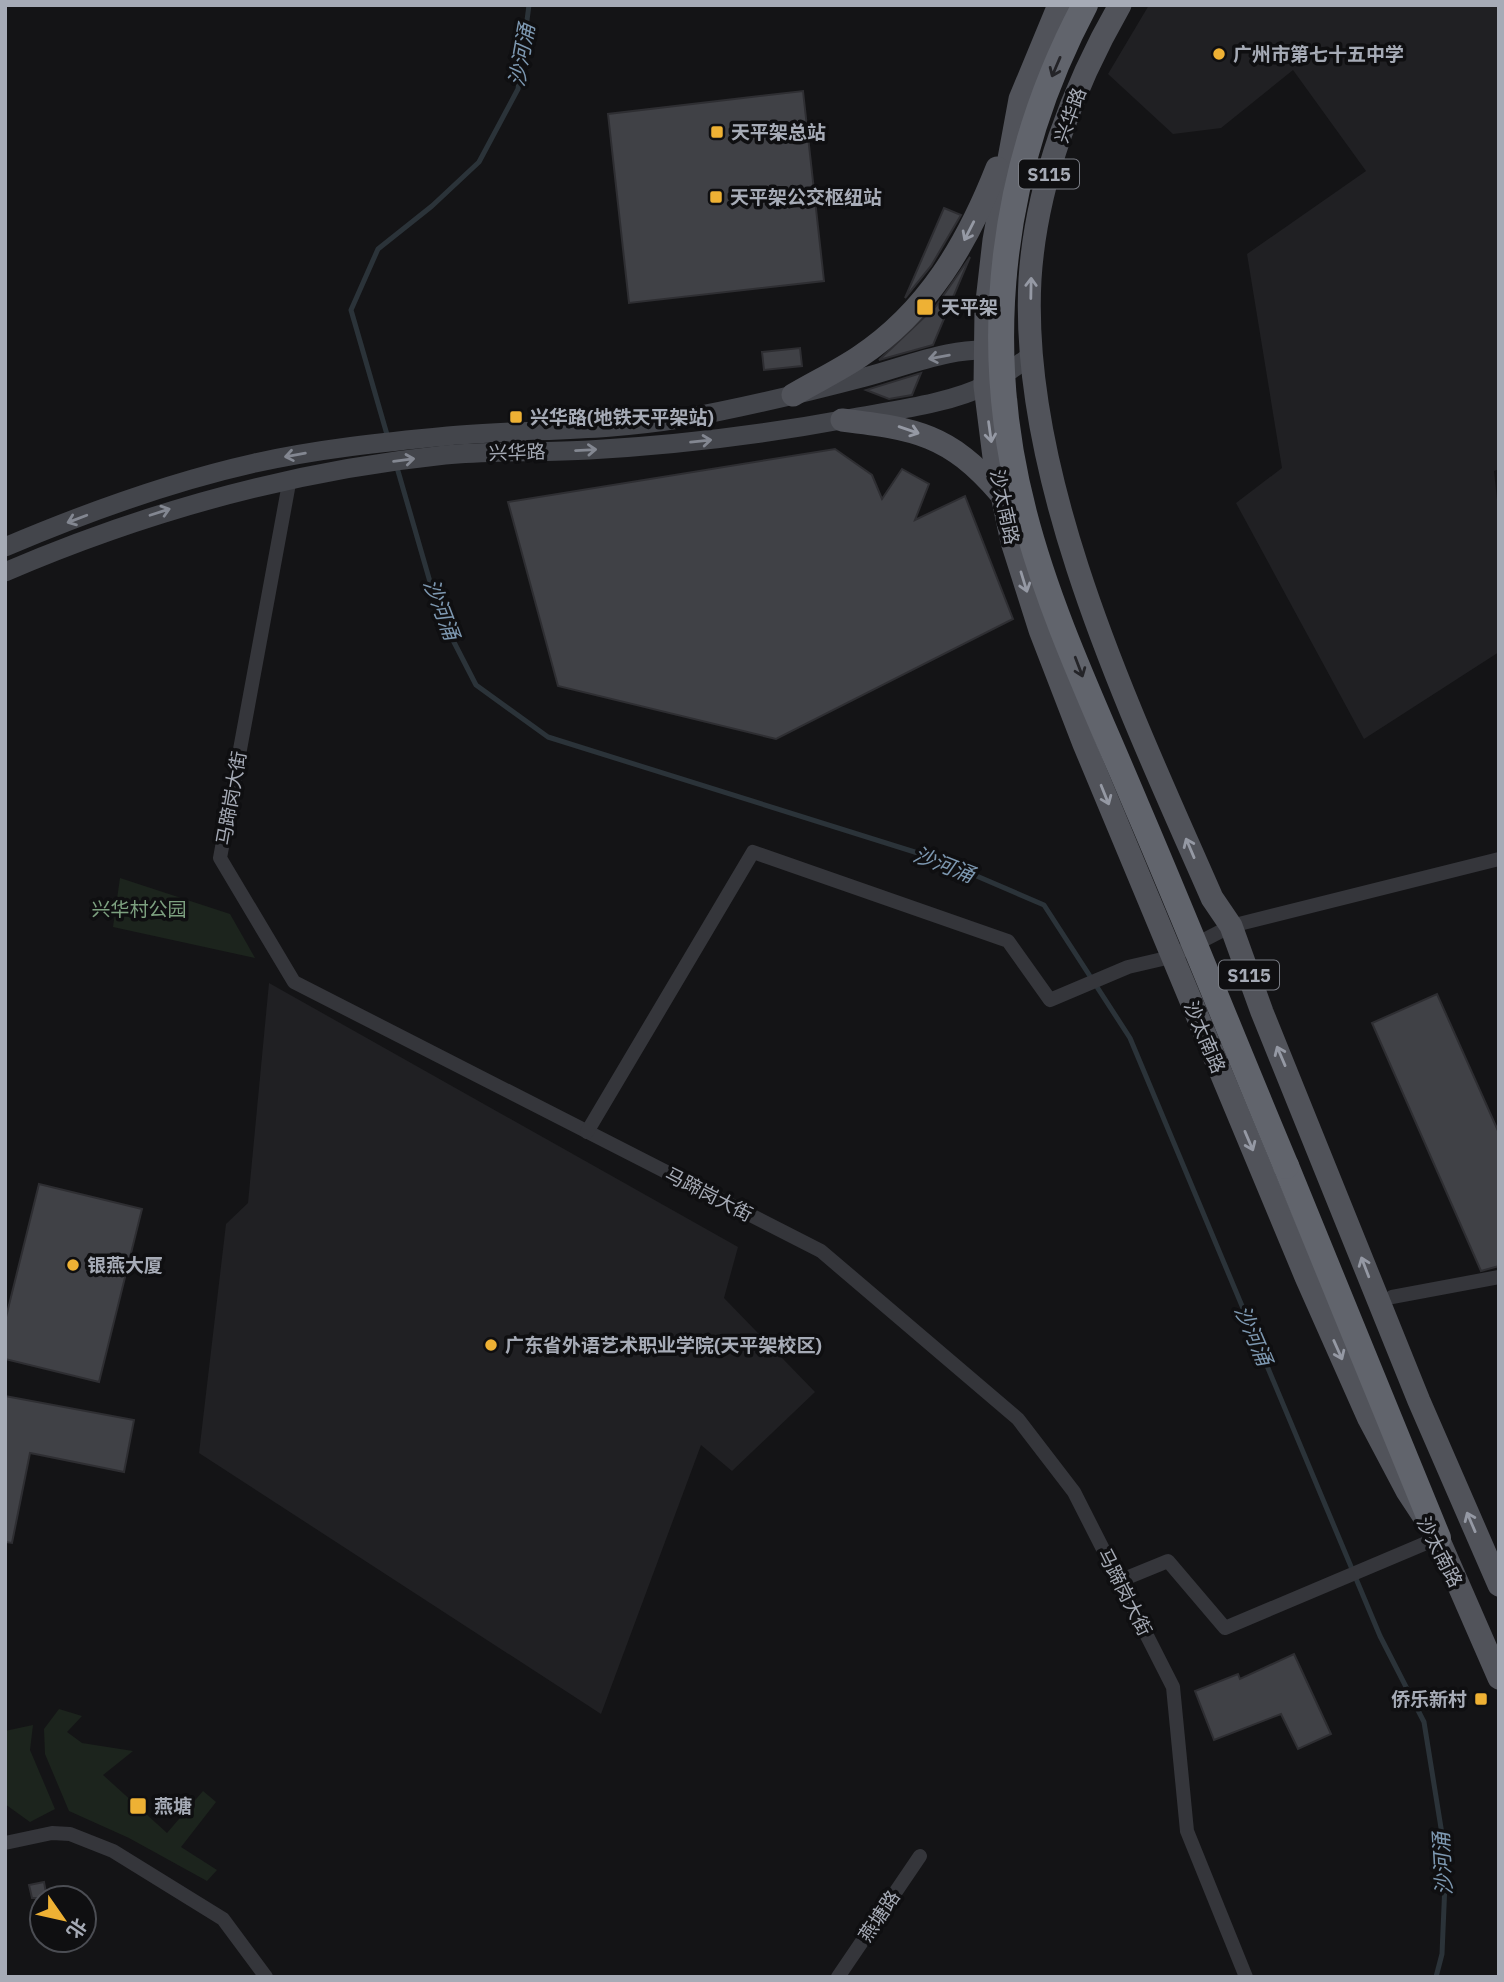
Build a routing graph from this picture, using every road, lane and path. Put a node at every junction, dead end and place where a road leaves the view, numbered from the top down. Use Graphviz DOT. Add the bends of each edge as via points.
graph roads {
  1 [pos="1059,5"];
  2 [pos="1085,5"];
  3 [pos="1121,5"];
  4 [pos="1014,123"];
  5 [pos="1031,356"];
  6 [pos="985,368"];
  7 [pos="793,395"];
  8 [pos="842,420"];
  9 [pos="448,445"];
  10 [pos="361,456"];
  11 [pos="290,478"];
  12 [pos="1000,493"];
  13 [pos="5,547"];
  14 [pos="5,572"];
  15 [pos="1499,859"];
  16 [pos="1231,926"];
  17 [pos="1171,957"];
  18 [pos="587,1132"];
  19 [pos="1499,1277"];
  20 [pos="1391,1297"];
  21 [pos="1438,1538"];
  22 [pos="1119,1581"];
  23 [pos="1499,1585"];
  24 [pos="1499,1678"];
  25 [pos="5,1843"];
  26 [pos="920,1856"];
  27 [pos="266,1977"];
  28 [pos="838,1977"];
  29 [pos="1246,1977"];
  1 -- 4 [label="main road, S115" via="1027,79"];
  2 -- 21 [label="highway, one-way, bridge" via="1021,164 1003,268 1000,341 1008,436 1024,515 1072,650"];
  5 -- 3 [label="main road, 兴华路 / S115, one-way" via="1031,279 1048,177 1073,102"];
  4 -- 6 [label="main road, S115" via="994,240"];
  4 -- 7 [label="main road, one-way" via="967,236 925,299 859,357"];
  5 -- 6 [label="main road, 兴华路"];
  5 -- 6 [label="main road, 兴华路"];
  16 -- 5 [label="main road, 沙太南路 / S115, one-way" via="1212,898 1088,593 1049,464"];
  6 -- 7 [label="main road, 兴华路, one-way" via="932,358"];
  6 -- 8 [label="main road, 兴华路" via="919,405"];
  6 -- 12 [label="main road, 沙太南路 / S115, one-way"];
  7 -- 9 [label="main road, 兴华路" via="678,419"];
  9 -- 8 [label="main road, 兴华路, one-way" via="633,447"];
  8 -- 12 [label="main road, one-way" via="904,427 947,446 973,462"];
  9 -- 10 [label="main road, 兴华路"];
  10 -- 11 [label="main road, 兴华路"];
  10 -- 13 [label="main road, 兴华路, one-way" via="295,455 210,474"];
  14 -- 11 [label="main road, 兴华路, one-way" via="127,523"];
  11 -- 18 [label="street, 马蹄岗大街" via="220,858 294,982"];
  12 -- 17 [label="main road, 沙太南路 / S115, one-way" via="1040,631"];
  15 -- 16 [label="street"];
  16 -- 17 [label="street"];
  23 -- 16 [label="main road, 沙太南路 / S115, one-way" via="1419,1401"];
  17 -- 18 [label="street" via="1128,967 1050,1000 1008,941 753,852"];
  17 -- 21 [label="main road, 沙太南路 / S115, one-way" via="1347,1371 1407,1491"];
  18 -- 22 [label="street, 马蹄岗大街" via="821,1251 1018,1419 1074,1492"];
  19 -- 20 [label="street"];
  21 -- 22 [label="street" via="1225,1629 1168,1561"];
  21 -- 24 [label="main road, 沙太南路 / S115"];
  22 -- 29 [label="street, 马蹄岗大街" via="1173,1687 1187,1830"];
  25 -- 27 [label="street" via="70,1834 113,1851 223,1919"];
  26 -- 28 [label="street, 燕塘路"];
}
